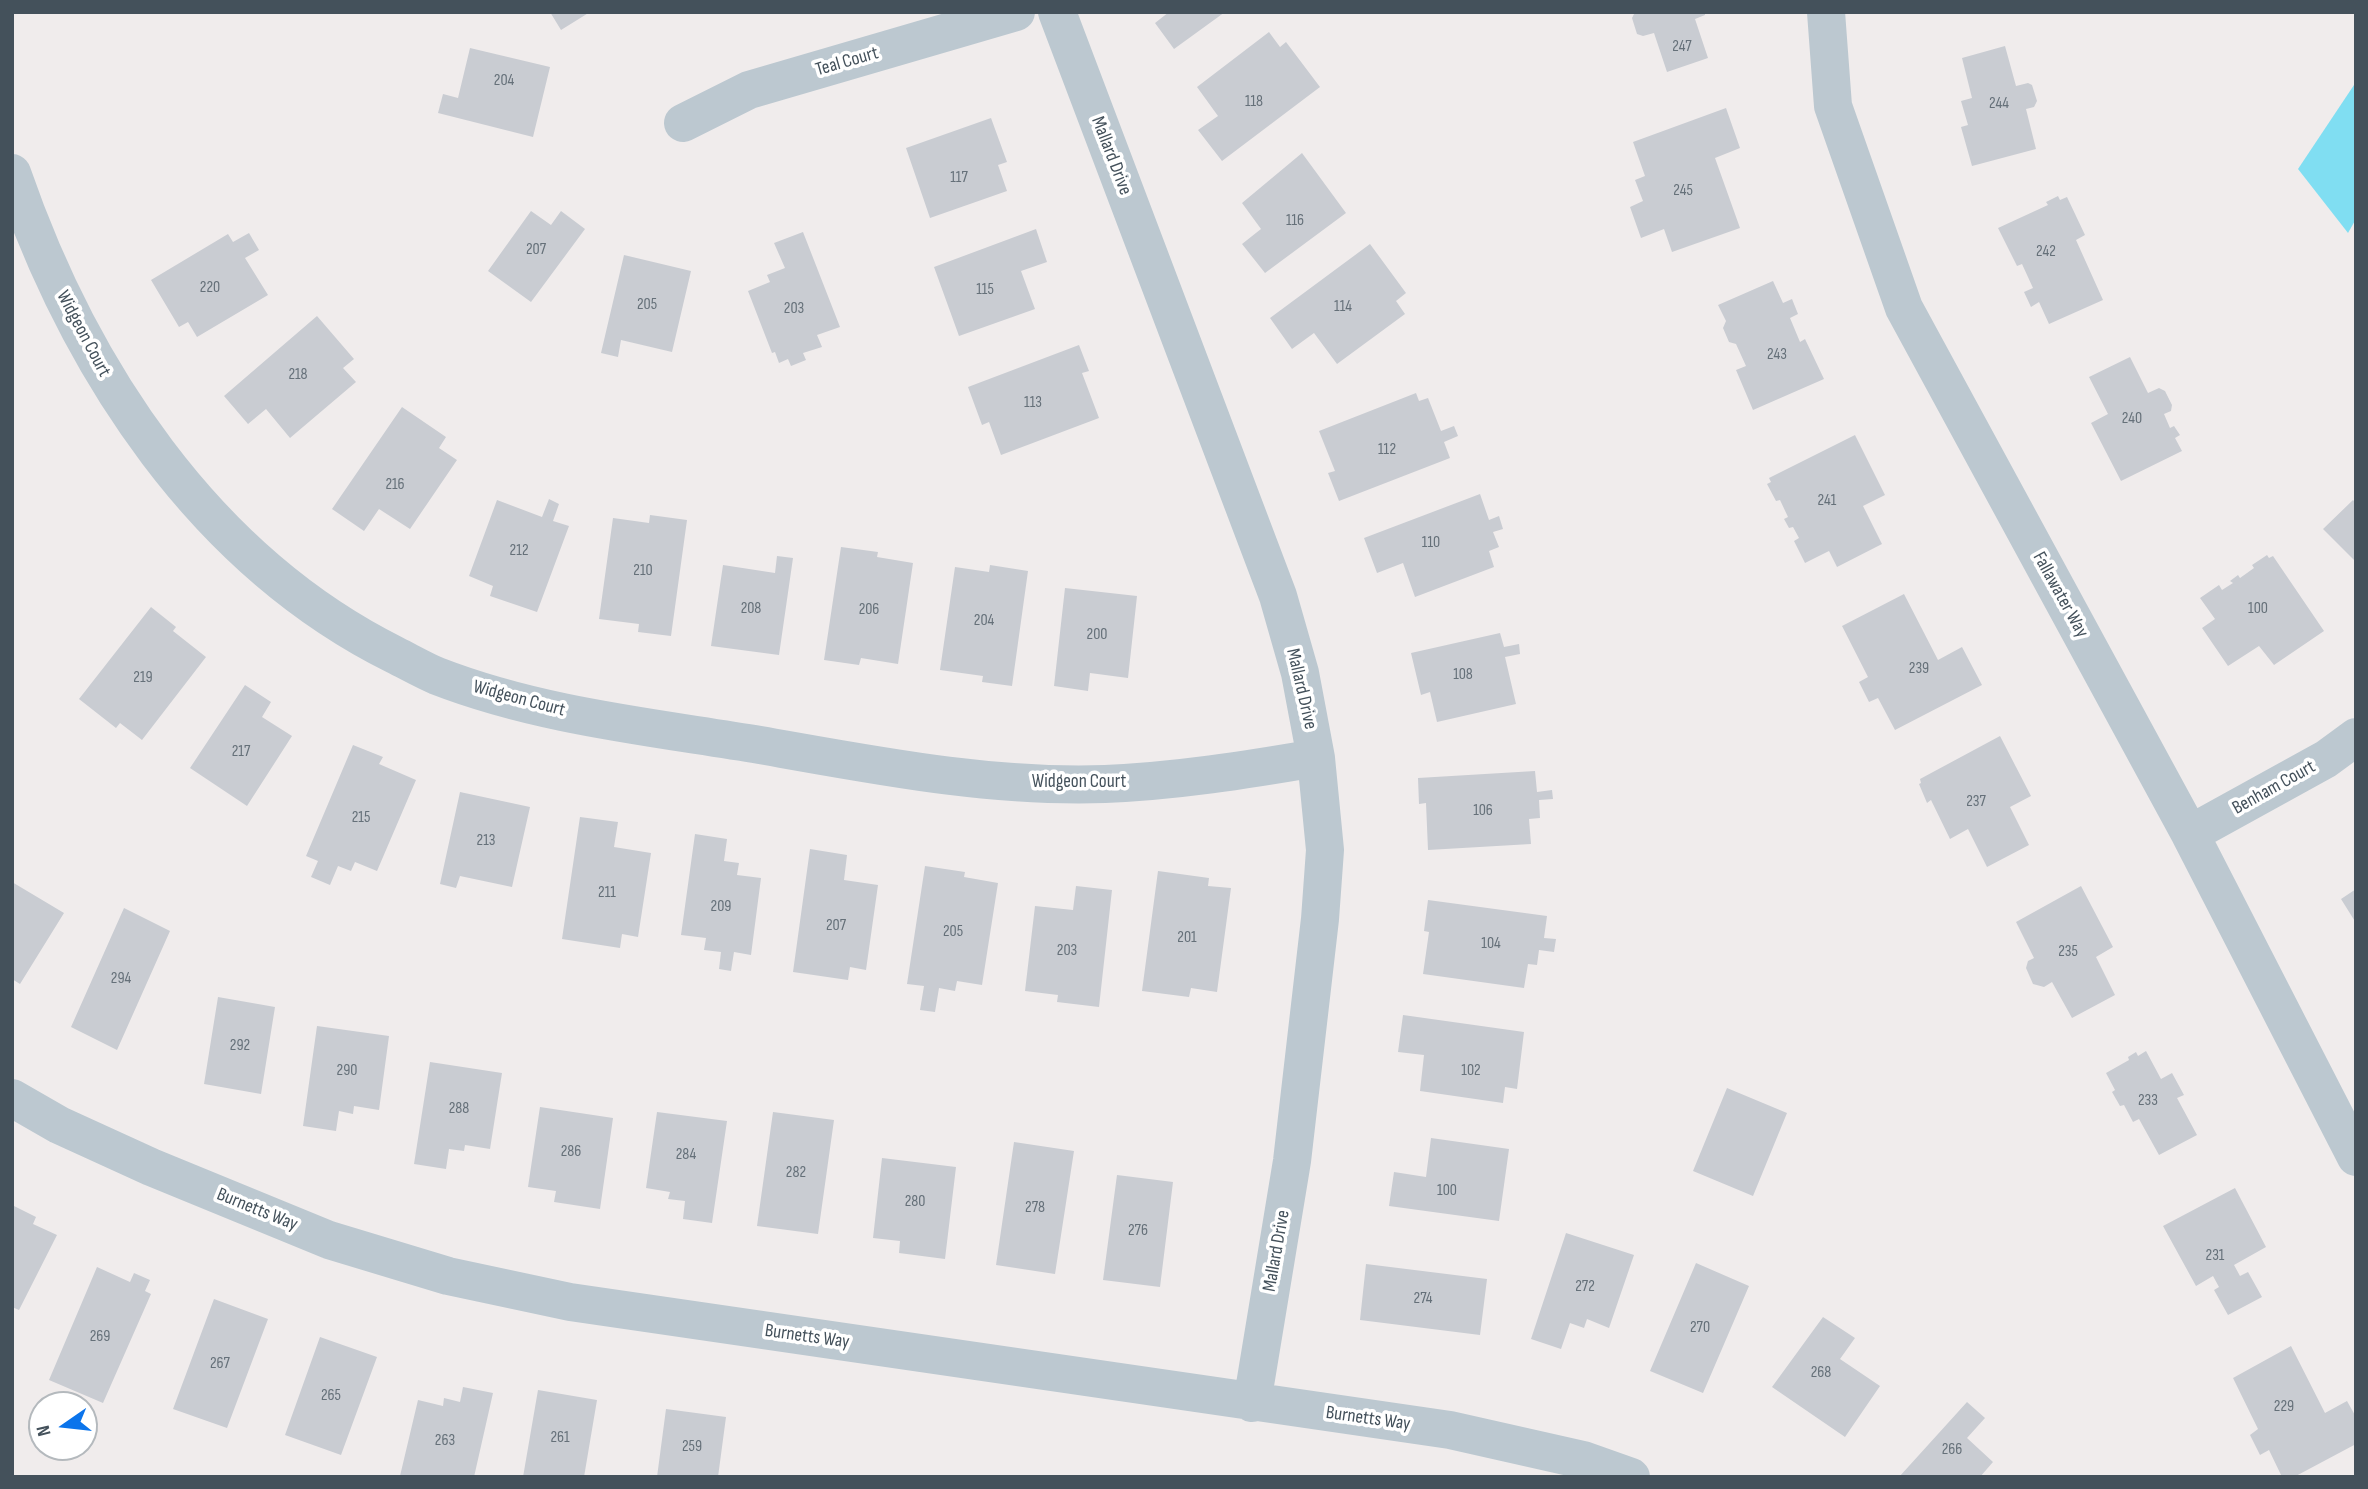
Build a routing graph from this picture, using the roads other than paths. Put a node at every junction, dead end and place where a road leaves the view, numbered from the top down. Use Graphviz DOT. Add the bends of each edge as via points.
graph roads {
  1 [pos="1016,12"];
  2 [pos="1057,12"];
  3 [pos="1826,12"];
  4 [pos="683,123"];
  5 [pos="12,173"];
  6 [pos="2356,737"];
  7 [pos="1316,758"];
  8 [pos="2190,834"];
  9 [pos="12,1098"];
  10 [pos="2356,1157"];
  11 [pos="1252,1403"];
  12 [pos="1631,1477"];
  1 -- 4 [label="street, Teal Court" via="749,90"];
  2 -- 7 [label="street, Mallard Drive" via="1278,596 1300,673"];
  3 -- 8 [label="street, Fallawater Way" via="1833,106 1903,308"];
  5 -- 7 [label="street, Widgeon Court" via="62,298 113,388 172,472 238,546 289,590 360,637 436,675 531,707 909,771 995,781 1102,784 1196,777"];
  6 -- 8 [label="street, Benham Court" via="2326,759"];
  7 -- 11 [label="street, Mallard Drive" via="1325,850 1321,919 1292,1161"];
  8 -- 10 [label="street, Fallawater Way"];
  9 -- 11 [label="street, Burnetts Way" via="59,1125 202,1188 330,1240 448,1276 570,1302"];
  11 -- 12 [label="street, Burnetts Way" via="1450,1430 1583,1460"];
}
